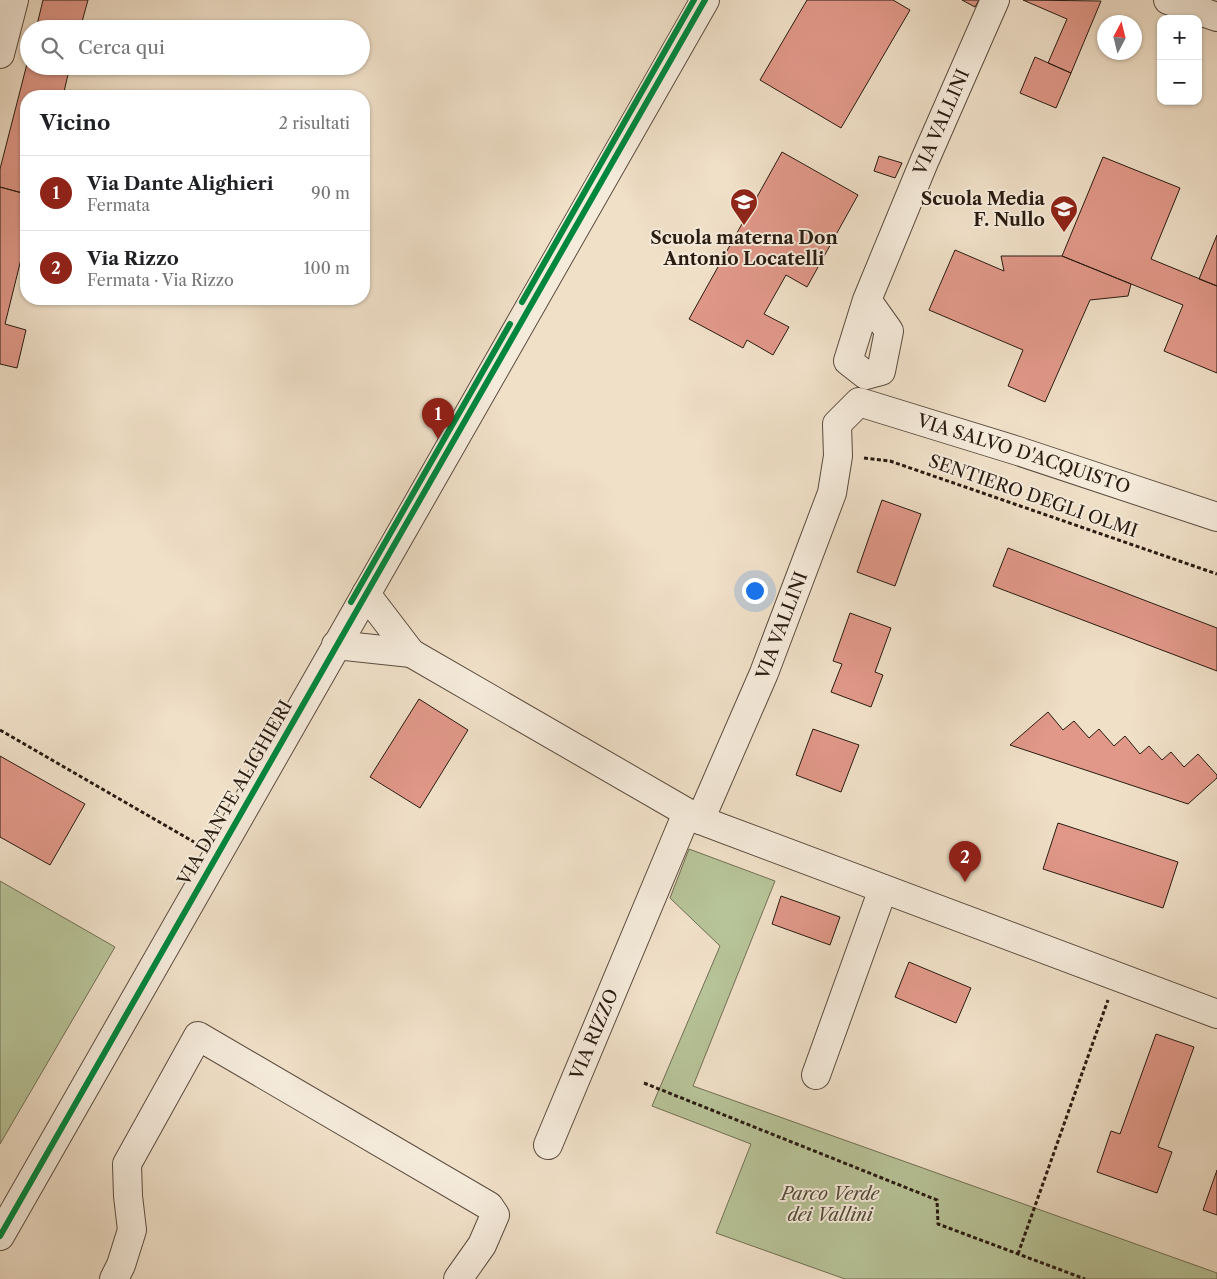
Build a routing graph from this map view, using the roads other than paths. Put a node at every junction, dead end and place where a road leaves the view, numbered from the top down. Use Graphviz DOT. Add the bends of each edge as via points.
graph roads {
  1 [pos="14,0"];
  2 [pos="704,0"];
  3 [pos="995,0"];
  4 [pos="1168,0"];
  5 [pos="1217,17"];
  6 [pos="0,54"];
  7 [pos="848,361"];
  8 [pos="837,424"];
  9 [pos="1217,518"];
  10 [pos="366,594"];
  11 [pos="336,646"];
  12 [pos="411,653"];
  13 [pos="693,816"];
  14 [pos="883,889"];
  15 [pos="1217,1014"];
  16 [pos="816,1075"];
  17 [pos="548,1145"];
  18 [pos="0,1236"];
  19 [pos="114,1279"];
  20 [pos="458,1279"];
  1 -- 6 [label="street"];
  2 -- 10 [label="street, VIA DANTE ALIGHIERI"];
  3 -- 7 [label="street, VIA VALLINI" via="867,300"];
  4 -- 5 [label="street"];
  8 -- 9 [label="street, VIA SALVO D'ACQUISTO" via="858,402 1018,451"];
  8 -- 13 [label="street, VIA VALLINI" via="838,456 832,494 764,673"];
  10 -- 11 [label="street, VIA DANTE ALIGHIERI"];
  10 -- 12 [label="street"];
  11 -- 12 [label="street"];
  11 -- 18 [label="street, VIA DANTE ALIGHIERI"];
  12 -- 13 [label="street"];
  13 -- 14 [label="street"];
  13 -- 17 [label="street, VIA RIZZO"];
  14 -- 15 [label="street"];
  14 -- 16 [label="street"];
  19 -- 20 [label="street" via="132,1230 127,1164 198,1036 489,1206 495,1215 482,1245"];
}
